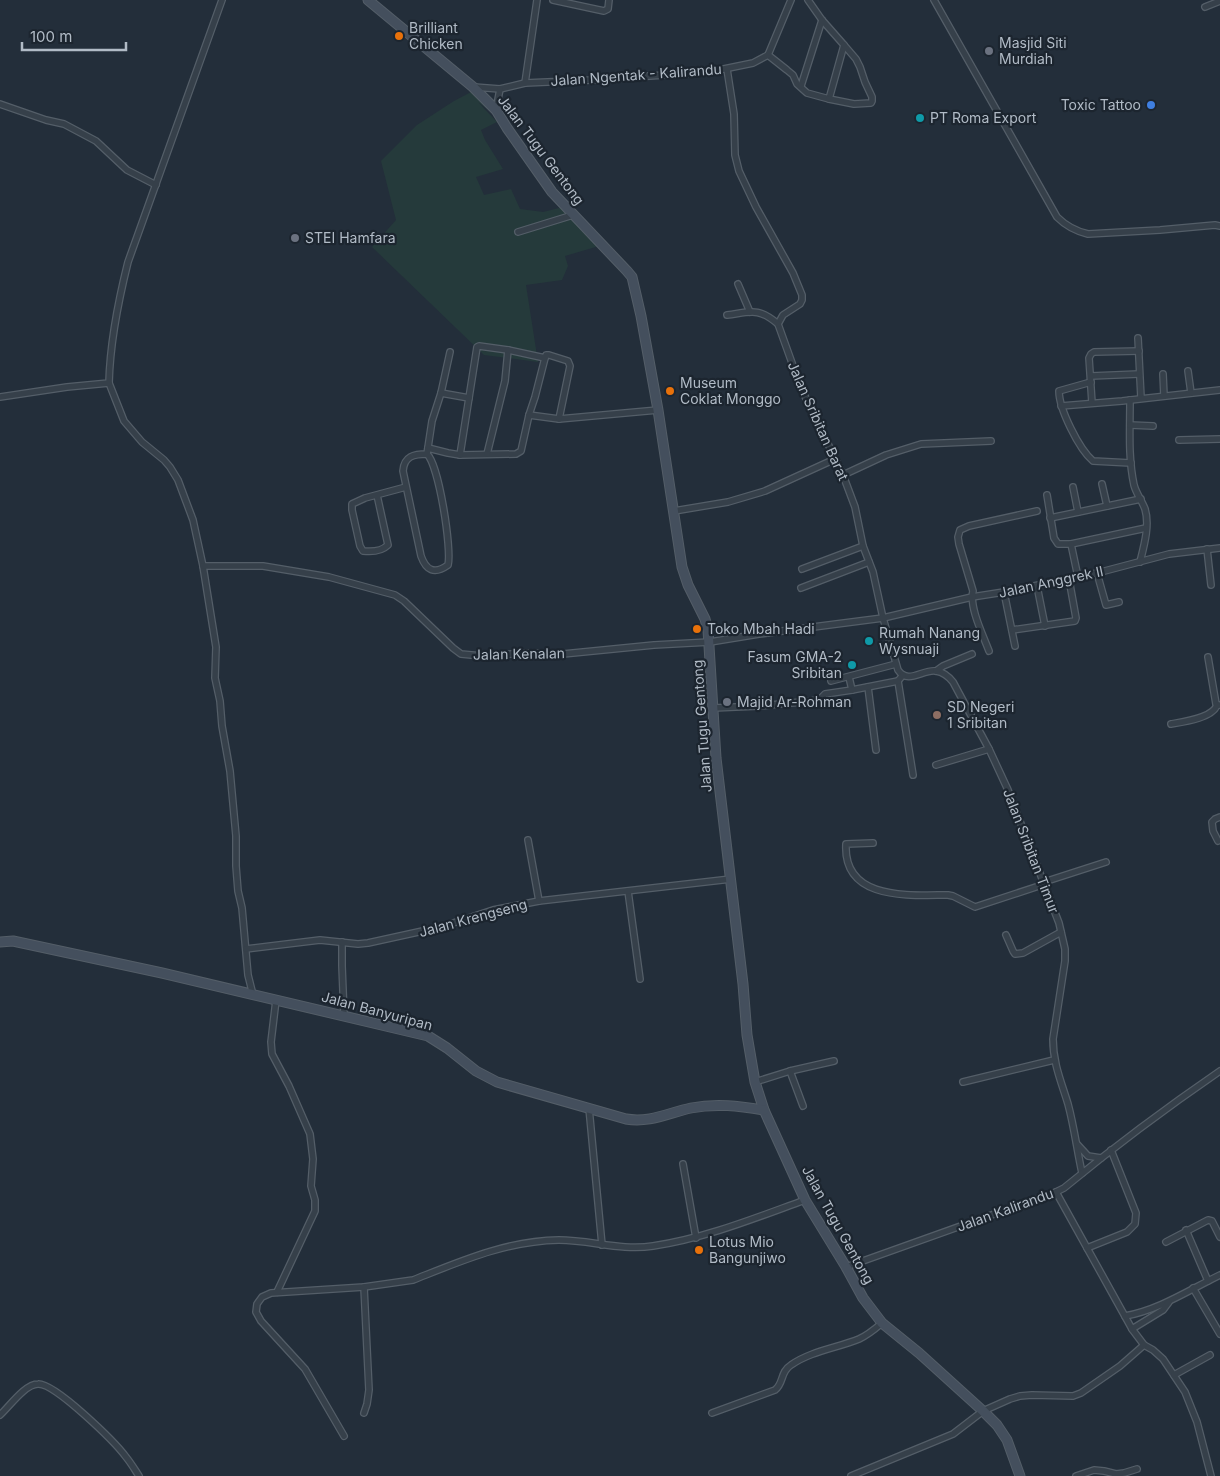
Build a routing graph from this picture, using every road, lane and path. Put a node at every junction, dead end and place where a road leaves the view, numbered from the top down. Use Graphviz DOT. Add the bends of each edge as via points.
graph roads {
  1 [pos="222,0"];
  2 [pos="368,0"];
  3 [pos="537,0"];
  4 [pos="553,0"];
  5 [pos="609,0"];
  6 [pos="791,0"];
  7 [pos="808,0"];
  8 [pos="934,0"];
  9 [pos="1220,1"];
  10 [pos="1206,7"];
  11 [pos="822,20"];
  12 [pos="844,45"];
  13 [pos="768,55"];
  14 [pos="727,69"];
  15 [pos="525,83"];
  16 [pos="800,86"];
  17 [pos="473,87"];
  18 [pos="500,89"];
  19 [pos="829,99"];
  20 [pos="0,104"];
  21 [pos="496,110"];
  22 [pos="156,185"];
  23 [pos="573,215"];
  24 [pos="1220,226"];
  25 [pos="518,232"];
  26 [pos="738,284"];
  27 [pos="750,312"];
  28 [pos="727,315"];
  29 [pos="778,324"];
  30 [pos="1138,338"];
  31 [pos="508,350"];
  32 [pos="1138,351"];
  33 [pos="450,352"];
  34 [pos="545,358"];
  35 [pos="1188,371"];
  36 [pos="1140,374"];
  37 [pos="1163,374"];
  38 [pos="1091,379"];
  39 [pos="108,384"];
  40 [pos="1220,390"];
  41 [pos="441,392"];
  42 [pos="1190,393"];
  43 [pos="1164,396"];
  44 [pos="0,397"];
  45 [pos="469,398"];
  46 [pos="1140,398"];
  47 [pos="1130,400"];
  48 [pos="1092,403"];
  49 [pos="1061,406"];
  50 [pos="658,410"];
  51 [pos="529,415"];
  52 [pos="559,418"];
  53 [pos="1130,425"];
  54 [pos="1153,426"];
  55 [pos="1220,439"];
  56 [pos="1179,440"];
  57 [pos="991,441"];
  58 [pos="428,451"];
  59 [pos="487,454"];
  60 [pos="460,455"];
  61 [pos="835,459"];
  62 [pos="1131,463"];
  63 [pos="842,475"];
  64 [pos="1102,484"];
  65 [pos="406,487"];
  66 [pos="1073,487"];
  67 [pos="377,495"];
  68 [pos="1047,495"];
  69 [pos="1141,499"];
  70 [pos="1107,506"];
  71 [pos="1036,511"];
  72 [pos="674,512"];
  73 [pos="1078,512"];
  74 [pos="1050,518"];
  75 [pos="1146,528"];
  76 [pos="1071,544"];
  77 [pos="862,546"];
  78 [pos="1220,548"];
  79 [pos="1207,550"];
  80 [pos="869,562"];
  81 [pos="1140,562"];
  82 [pos="203,566"];
  83 [pos="802,569"];
  84 [pos="1098,573"];
  85 [pos="1078,577"];
  86 [pos="1068,579"];
  87 [pos="1037,586"];
  88 [pos="1211,586"];
  89 [pos="801,588"];
  90 [pos="1004,592"];
  91 [pos="972,597"];
  92 [pos="1120,602"];
  93 [pos="882,618"];
  94 [pos="1045,626"];
  95 [pos="1012,630"];
  96 [pos="710,642"];
  97 [pos="1015,646"];
  98 [pos="989,651"];
  99 [pos="972,654"];
  100 [pos="1208,657"];
  101 [pos="896,664"];
  102 [pos="936,671"];
  103 [pos="849,676"];
  104 [pos="901,678"];
  105 [pos="832,681"];
  106 [pos="868,687"];
  107 [pos="852,690"];
  108 [pos="1219,705"];
  109 [pos="713,708"];
  110 [pos="1170,724"];
  111 [pos="989,749"];
  112 [pos="876,750"];
  113 [pos="936,765"];
  114 [pos="913,775"];
  115 [pos="1220,817"];
  116 [pos="528,840"];
  117 [pos="1218,841"];
  118 [pos="873,843"];
  119 [pos="1106,862"];
  120 [pos="731,879"];
  121 [pos="1044,883"];
  122 [pos="628,890"];
  123 [pos="539,901"];
  124 [pos="1061,932"];
  125 [pos="1006,935"];
  126 [pos="0,942"];
  127 [pos="342,942"];
  128 [pos="246,950"];
  129 [pos="640,979"];
  130 [pos="253,994"];
  131 [pos="276,1000"];
  132 [pos="344,1015"];
  133 [pos="1054,1060"];
  134 [pos="834,1061"];
  135 [pos="1220,1070"];
  136 [pos="790,1071"];
  137 [pos="755,1082"];
  138 [pos="963,1082"];
  139 [pos="803,1106"];
  140 [pos="589,1108"];
  141 [pos="764,1110"];
  142 [pos="1076,1143"];
  143 [pos="1112,1150"];
  144 [pos="1101,1158"];
  145 [pos="683,1164"];
  146 [pos="1082,1173"];
  147 [pos="1056,1192"];
  148 [pos="806,1200"];
  149 [pos="1186,1230"];
  150 [pos="696,1238"];
  151 [pos="1220,1238"];
  152 [pos="1166,1242"];
  153 [pos="602,1245"];
  154 [pos="1087,1248"];
  155 [pos="846,1267"];
  156 [pos="1220,1275"];
  157 [pos="1208,1281"];
  158 [pos="364,1287"];
  159 [pos="1193,1288"];
  160 [pos="277,1292"];
  161 [pos="1171,1300"];
  162 [pos="1125,1316"];
  163 [pos="882,1323"];
  164 [pos="1132,1329"];
  165 [pos="1220,1334"];
  166 [pos="1144,1345"];
  167 [pos="1210,1355"];
  168 [pos="1174,1375"];
  169 [pos="983,1410"];
  170 [pos="364,1413"];
  171 [pos="712,1413"];
  172 [pos="0,1415"];
  173 [pos="344,1436"];
  174 [pos="1137,1469"];
  175 [pos="139,1476"];
  176 [pos="852,1476"];
  177 [pos="1020,1476"];
  178 [pos="1076,1476"];
  179 [pos="1212,1476"];
  1 -- 22 [label="street"];
  2 -- 17 [label="main road, Jalan Tugu Gentong"];
  3 -- 15 [label="street"];
  4 -- 5 [label="street" via="604,11 608,9"];
  6 -- 13 [label="street"];
  7 -- 11 [label="street"];
  8 -- 24 [label="street" via="1064,224 1088,234"];
  9 -- 10 [label="street"];
  11 -- 12 [label="street"];
  11 -- 16 [label="street"];
  12 -- 19 [label="street"];
  12 -- 19 [label="street" via="856,59 872,101 854,104"];
  13 -- 14 [label="street, Jalan Ngentak - Kalirandu" via="753,63"];
  13 -- 16 [label="street"];
  14 -- 15 [label="street, Jalan Ngentak - Kalirandu"];
  14 -- 29 [label="street" via="739,172 802,295 800,304 783,315"];
  15 -- 18 [label="street, Jalan Ngentak - Kalirandu"];
  16 -- 19 [label="street" via="807,93"];
  17 -- 18 [label="street, Jalan Ngentak - Kalirandu"];
  17 -- 21 [label="main road, Jalan Tugu Gentong"];
  18 -- 21 [label="street"];
  20 -- 22 [label="street" via="64,124 96,141 127,170"];
  21 -- 23 [label="main road, Jalan Tugu Gentong" via="552,192"];
  22 -- 39 [label="street" via="118,300"];
  23 -- 25 [label="street"];
  23 -- 50 [label="main road, Jalan Tugu Gentong" via="632,277"];
  26 -- 27 [label="street"];
  27 -- 28 [label="street"];
  27 -- 29 [label="street" via="767,315"];
  29 -- 61 [label="street, Jalan Sribitan Barat" via="801,388"];
  30 -- 32 [label="street"];
  31 -- 34 [label="street"];
  31 -- 45 [label="street" via="477,347"];
  31 -- 59 [label="street" via="505,381"];
  32 -- 36 [label="street"];
  32 -- 38 [label="street" via="1094,352 1089,358"];
  33 -- 41 [label="street"];
  34 -- 51 [label="street"];
  34 -- 52 [label="street" via="549,355 569,362 570,366"];
  35 -- 42 [label="street"];
  36 -- 38 [label="street"];
  36 -- 46 [label="street"];
  37 -- 43 [label="street"];
  38 -- 48 [label="street"];
  38 -- 49 [label="street" via="1059,391"];
  39 -- 44 [label="street"];
  39 -- 82 [label="street" via="124,421 164,460 178,480"];
  40 -- 42 [label="street"];
  41 -- 45 [label="street"];
  41 -- 58 [label="street" via="432,420"];
  42 -- 43 [label="street"];
  43 -- 46 [label="street"];
  45 -- 60 [label="street"];
  46 -- 47 [label="street"];
  47 -- 48 [label="street"];
  47 -- 53 [label="street"];
  48 -- 49 [label="street"];
  49 -- 62 [label="street" via="1091,459"];
  50 -- 52 [label="street"];
  50 -- 72 [label="main road, Jalan Tugu Gentong"];
  51 -- 52 [label="street"];
  51 -- 59 [label="street" via="520,452"];
  53 -- 54 [label="street"];
  53 -- 62 [label="street"];
  55 -- 56 [label="street"];
  57 -- 63 [label="street" via="921,444 886,455"];
  58 -- 60 [label="street"];
  58 -- 65 [label="street" via="404,462"];
  58 -- 65 [label="street" via="436,471 446,519 450,556 445,568 430,570 425,566"];
  59 -- 60 [label="street"];
  61 -- 63 [label="street, Jalan Sribitan Barat"];
  61 -- 72 [label="street" via="765,491"];
  62 -- 69 [label="street" via="1134,486"];
  63 -- 77 [label="street, Jalan Sribitan Barat" via="855,507"];
  64 -- 70 [label="street"];
  65 -- 67 [label="street"];
  66 -- 73 [label="street"];
  67 -- 67 [label="street" via="388,544 379,550 363,551 352,504"];
  68 -- 74 [label="street"];
  69 -- 70 [label="street"];
  69 -- 75 [label="street" via="1146,512"];
  70 -- 73 [label="street"];
  71 -- 91 [label="street" via="960,530 959,544 974,590"];
  72 -- 96 [label="main road, Jalan Tugu Gentong" via="682,567"];
  73 -- 74 [label="street"];
  74 -- 76 [label="street" via="1055,541"];
  75 -- 76 [label="street"];
  75 -- 81 [label="street"];
  76 -- 85 [label="street"];
  77 -- 80 [label="street, Jalan Sribitan Barat"];
  77 -- 83 [label="street"];
  78 -- 79 [label="street, Jalan Anggrek II"];
  79 -- 81 [label="street, Jalan Anggrek II" via="1177,552"];
  79 -- 88 [label="street"];
  80 -- 89 [label="street"];
  80 -- 93 [label="street, Jalan Sribitan Barat"];
  81 -- 84 [label="street, Jalan Anggrek II"];
  82 -- 96 [label="street, Jalan Kenalan" via="263,566 329,577 395,595 453,648 469,656 563,654"];
  82 -- 128 [label="street" via="216,647 215,678 230,771 238,891"];
  84 -- 85 [label="street, Jalan Anggrek II"];
  84 -- 92 [label="street" via="1106,605"];
  85 -- 86 [label="street, Jalan Anggrek II"];
  86 -- 87 [label="street, Jalan Anggrek II"];
  86 -- 94 [label="street" via="1075,621"];
  87 -- 90 [label="street, Jalan Anggrek II"];
  87 -- 94 [label="street"];
  90 -- 91 [label="street, Jalan Anggrek II"];
  90 -- 95 [label="street"];
  91 -- 93 [label="street, Jalan Anggrek II"];
  91 -- 98 [label="street"];
  93 -- 96 [label="street, Jalan Kenalan"];
  93 -- 101 [label="street"];
  94 -- 95 [label="street"];
  95 -- 97 [label="street"];
  96 -- 109 [label="main road, Jalan Tugu Gentong"];
  99 -- 102 [label="street"];
  100 -- 108 [label="street"];
  101 -- 103 [label="street"];
  101 -- 104 [label="street"];
  102 -- 104 [label="street"];
  102 -- 111 [label="street, Jalan Sribitan Timur" via="954,682"];
  103 -- 105 [label="street"];
  103 -- 107 [label="street"];
  104 -- 106 [label="street"];
  104 -- 114 [label="street"];
  106 -- 107 [label="street"];
  106 -- 112 [label="street"];
  107 -- 109 [label="street" via="827,693 812,701"];
  108 -- 110 [label="street" via="1213,712"];
  109 -- 120 [label="main road, Jalan Tugu Gentong"];
  111 -- 113 [label="street"];
  111 -- 121 [label="street, Jalan Sribitan Timur"];
  115 -- 117 [label="street" via="1212,822"];
  116 -- 123 [label="street"];
  118 -- 121 [label="street" via="846,844 848,862 866,885 892,894 948,895 975,907"];
  119 -- 121 [label="street"];
  120 -- 122 [label="street, Jalan Krengseng"];
  120 -- 137 [label="main road, Jalan Tugu Gentong"];
  121 -- 124 [label="street, Jalan Sribitan Timur"];
  122 -- 123 [label="street, Jalan Krengseng"];
  122 -- 129 [label="street"];
  123 -- 127 [label="street, Jalan Krengseng" via="368,943"];
  124 -- 125 [label="street" via="1018,954 1013,952"];
  124 -- 133 [label="street, Jalan Sribitan Timur" via="1065,949 1053,1039"];
  126 -- 130 [label="main road, Jalan Banyuripan" via="13,941"];
  127 -- 128 [label="street, Jalan Krengseng" via="320,940"];
  127 -- 132 [label="street"];
  128 -- 130 [label="street"];
  130 -- 131 [label="main road, Jalan Banyuripan"];
  131 -- 132 [label="main road, Jalan Banyuripan"];
  131 -- 160 [label="street" via="272,1054 310,1134 313,1159 310,1186 315,1200 314,1211"];
  132 -- 140 [label="main road, Jalan Banyuripan" via="428,1036 497,1082"];
  133 -- 138 [label="street"];
  133 -- 142 [label="street, Jalan Sribitan Timur"];
  134 -- 136 [label="street"];
  135 -- 143 [label="street, Jalan Kalirandu"];
  136 -- 137 [label="street"];
  136 -- 139 [label="street"];
  137 -- 141 [label="main road, Jalan Tugu Gentong"];
  140 -- 141 [label="main road, Jalan Banyuripan" via="638,1121 718,1105"];
  140 -- 153 [label="street"];
  141 -- 148 [label="main road, Jalan Tugu Gentong"];
  142 -- 144 [label="street" via="1088,1156"];
  142 -- 146 [label="street, Jalan Sribitan Timur"];
  143 -- 144 [label="street, Jalan Kalirandu"];
  143 -- 154 [label="street" via="1136,1213 1135,1224 1127,1232"];
  144 -- 146 [label="street, Jalan Kalirandu"];
  145 -- 150 [label="street"];
  146 -- 147 [label="street, Jalan Kalirandu"];
  147 -- 154 [label="street"];
  147 -- 155 [label="street, Jalan Kalirandu"];
  148 -- 150 [label="street"];
  148 -- 155 [label="main road, Jalan Tugu Gentong"];
  149 -- 151 [label="street" via="1208,1220 1212,1221"];
  149 -- 152 [label="street"];
  149 -- 157 [label="street"];
  150 -- 153 [label="street" via="651,1246 624,1248"];
  153 -- 158 [label="street" via="559,1240 536,1242 469,1258 413,1280"];
  154 -- 162 [label="street"];
  155 -- 163 [label="main road, Jalan Tugu Gentong"];
  156 -- 157 [label="street"];
  157 -- 159 [label="street"];
  158 -- 160 [label="street"];
  158 -- 170 [label="street" via="369,1390"];
  159 -- 161 [label="street"];
  159 -- 165 [label="street"];
  160 -- 173 [label="street" via="259,1300 257,1315 305,1369"];
  161 -- 162 [label="street"];
  161 -- 164 [label="street" via="1163,1310"];
  162 -- 164 [label="street"];
  163 -- 169 [label="main road, Jalan Tugu Gentong"];
  163 -- 171 [label="street" via="860,1338 799,1360 788,1367 775,1390"];
  164 -- 166 [label="street"];
  166 -- 168 [label="street" via="1157,1353"];
  166 -- 169 [label="street" via="1077,1395 1020,1396"];
  167 -- 168 [label="street"];
  168 -- 179 [label="street" via="1197,1422"];
  169 -- 176 [label="street" via="952,1434"];
  169 -- 177 [label="main road, Jalan Tugu Gentong" via="1007,1440"];
  172 -- 175 [label="street" via="14,1399 35,1384 50,1387 113,1443"];
  174 -- 178 [label="street" via="1116,1474 1094,1470"];
}
